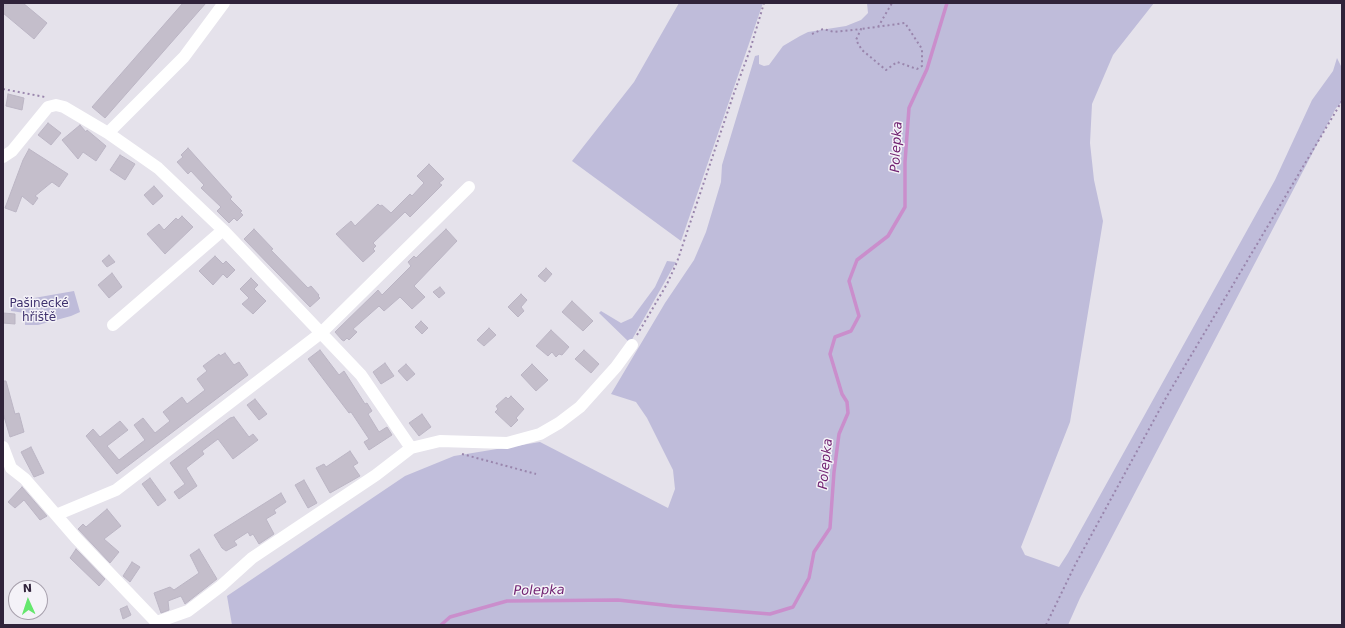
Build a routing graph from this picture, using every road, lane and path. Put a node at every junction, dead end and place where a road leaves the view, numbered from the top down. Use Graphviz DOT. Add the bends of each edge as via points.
graph roads {
  1 [pos="224,3"];
  2 [pos="764,3"];
  3 [pos="892,3"];
  4 [pos="878,27"];
  5 [pos="861,29"];
  6 [pos="812,34"];
  7 [pos="3,88"];
  8 [pos="47,98"];
  9 [pos="1342,102"];
  10 [pos="108,133"];
  11 [pos="3,157"];
  12 [pos="469,187"];
  13 [pos="223,230"];
  14 [pos="113,325"];
  15 [pos="321,333"];
  16 [pos="632,345"];
  17 [pos="3,447"];
  18 [pos="411,448"];
  19 [pos="459,453"];
  20 [pos="536,474"];
  21 [pos="56,515"];
  22 [pos="158,624"];
  23 [pos="1046,625"];
  1 -- 10 [label="street" via="184,57"];
  2 -- 16 [label="path" via="677,262"];
  3 -- 4 [label="path"];
  4 -- 5 [label="path"];
  4 -- 5 [label="path" via="905,23 922,49 922,66 918,69 897,62 886,70 862,50 856,40"];
  5 -- 6 [label="path" via="834,32 823,29"];
  7 -- 8 [label="path"];
  9 -- 23 [label="path" via="1167,396 1074,565"];
  10 -- 11 [label="street" via="64,107 56,105 48,107 12,151"];
  10 -- 13 [label="street" via="158,168"];
  12 -- 15 [label="street"];
  13 -- 14 [label="street"];
  13 -- 15 [label="street"];
  15 -- 18 [label="street" via="361,374"];
  15 -- 21 [label="street" via="116,490"];
  16 -- 18 [label="street" via="580,407 540,434 507,444 440,441"];
  17 -- 21 [label="street" via="11,468 25,479"];
  18 -- 22 [label="street" via="376,475 252,558 188,611"];
  19 -- 20 [label="path"];
  21 -- 22 [label="street"];
}
